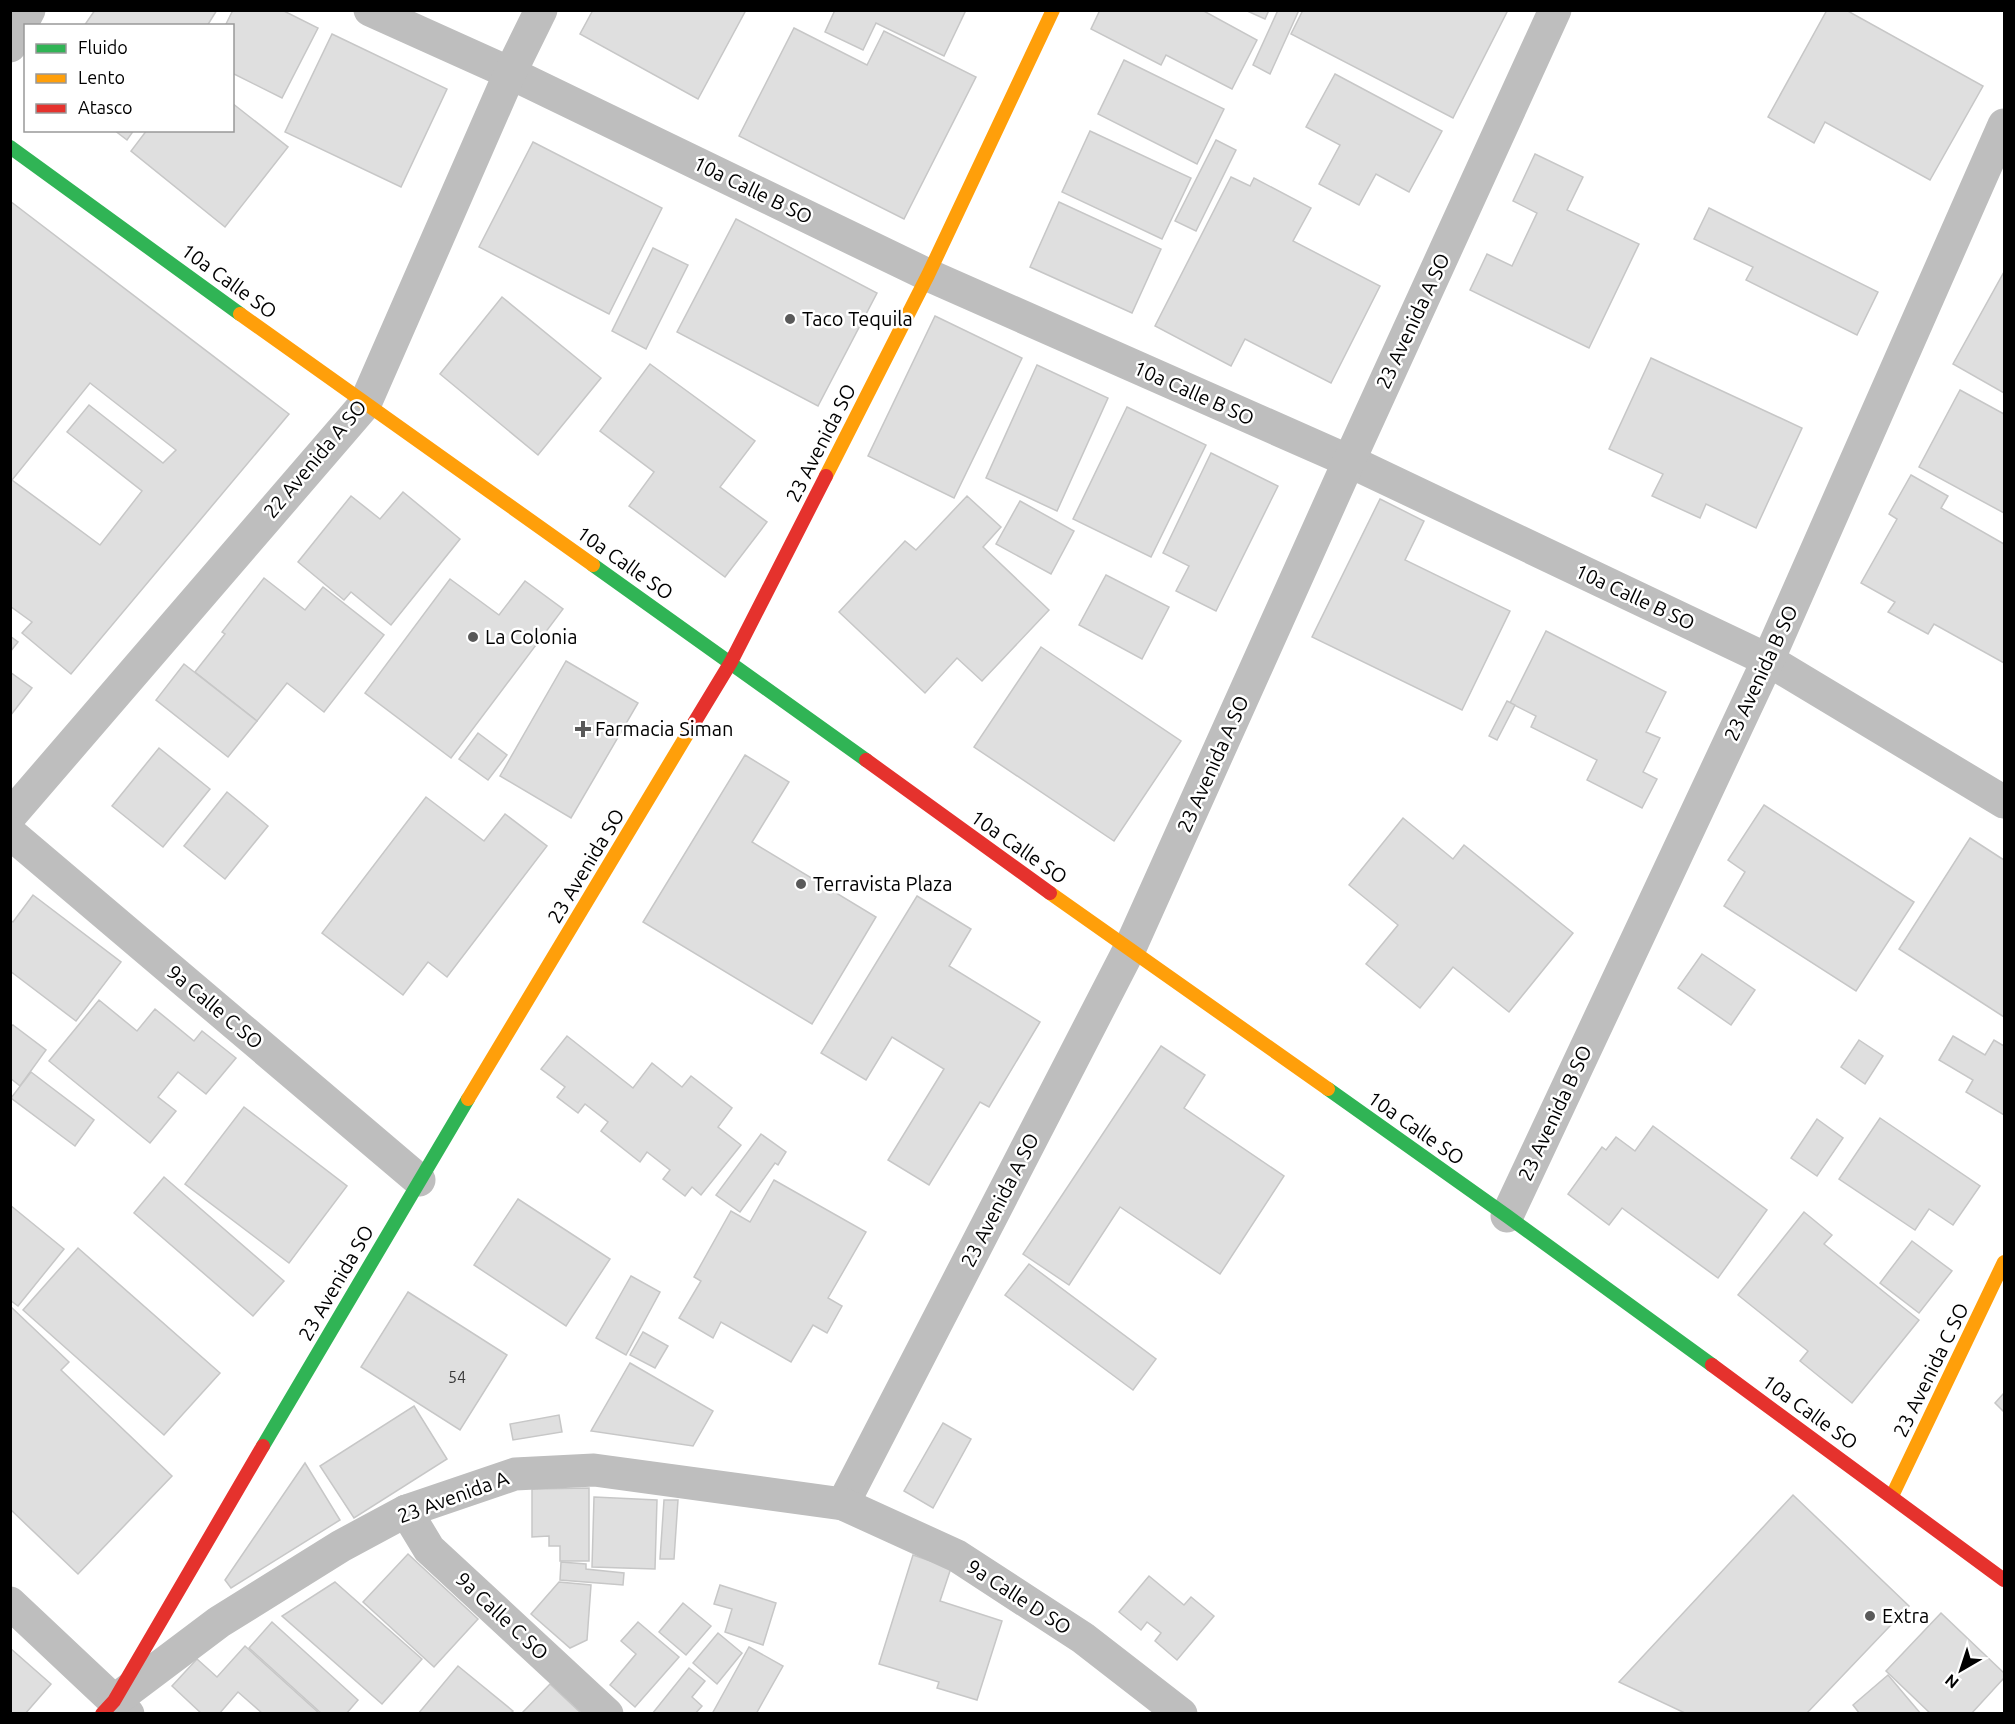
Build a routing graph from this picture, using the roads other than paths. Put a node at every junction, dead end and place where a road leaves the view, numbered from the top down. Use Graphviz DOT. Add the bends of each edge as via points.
graph roads {
  1 [pos="29,10"];
  2 [pos="370,10"];
  3 [pos="541,10"];
  4 [pos="1053,10"];
  5 [pos="1555,10"];
  6 [pos="10,46"];
  7 [pos="510,73"];
  8 [pos="2004,124"];
  9 [pos="10,147"];
  10 [pos="928,275"];
  11 [pos="365,404"];
  12 [pos="1349,461"];
  13 [pos="1768,660"];
  14 [pos="731,662"];
  15 [pos="2004,802"];
  16 [pos="10,816"];
  17 [pos="10,833"];
  18 [pos="1130,948"];
  19 [pos="419,1180"];
  20 [pos="1507,1216"];
  21 [pos="2004,1262"];
  22 [pos="1892,1496"];
  23 [pos="843,1504"];
  24 [pos="406,1511"];
  25 [pos="2004,1580"];
  26 [pos="10,1603"];
  27 [pos="114,1709"];
  28 [pos="607,1713"];
  29 [pos="1181,1713"];
  1 -- 6 [label="street"];
  2 -- 7 [label="street, 10a Calle B SO"];
  3 -- 7 [label="street, 22 Avenida A SO"];
  4 -- 10 [label="street, 23 Avenida SO"];
  5 -- 12 [label="street, 23 Avenida A SO"];
  7 -- 10 [label="street, 10a Calle B SO"];
  7 -- 11 [label="street, 22 Avenida A SO"];
  8 -- 13 [label="street, 23 Avenida B SO"];
  9 -- 11 [label="street, 10a Calle SO"];
  10 -- 12 [label="street, 10a Calle B SO"];
  10 -- 14 [label="street, 23 Avenida SO"];
  11 -- 14 [label="street, 10a Calle SO"];
  11 -- 16 [label="street, 22 Avenida A SO"];
  12 -- 13 [label="street, 10a Calle B SO"];
  12 -- 18 [label="street, 23 Avenida A SO"];
  13 -- 15 [label="street, 10a Calle B SO"];
  13 -- 20 [label="street, 23 Avenida B SO"];
  14 -- 18 [label="street, 10a Calle SO"];
  14 -- 19 [label="street, 23 Avenida SO"];
  17 -- 19 [label="street, 9a Calle C SO"];
  18 -- 20 [label="street, 10a Calle SO"];
  18 -- 23 [label="street, 23 Avenida A SO"];
  19 -- 27 [label="street, 23 Avenida SO"];
  20 -- 22 [label="street, 10a Calle SO"];
  21 -- 22 [label="street, 23 Avenida C SO"];
  22 -- 25 [label="street, 10a Calle SO"];
  23 -- 24 [label="street, 23 Avenida A" via="594,1470 515,1474"];
  23 -- 29 [label="street, 9a Calle D SO" via="957,1556 1083,1638"];
  24 -- 27 [label="street, 23 Avenida A" via="341,1546 219,1622"];
  24 -- 28 [label="street, 9a Calle C SO" via="429,1549"];
  26 -- 27 [label="street"];
}
